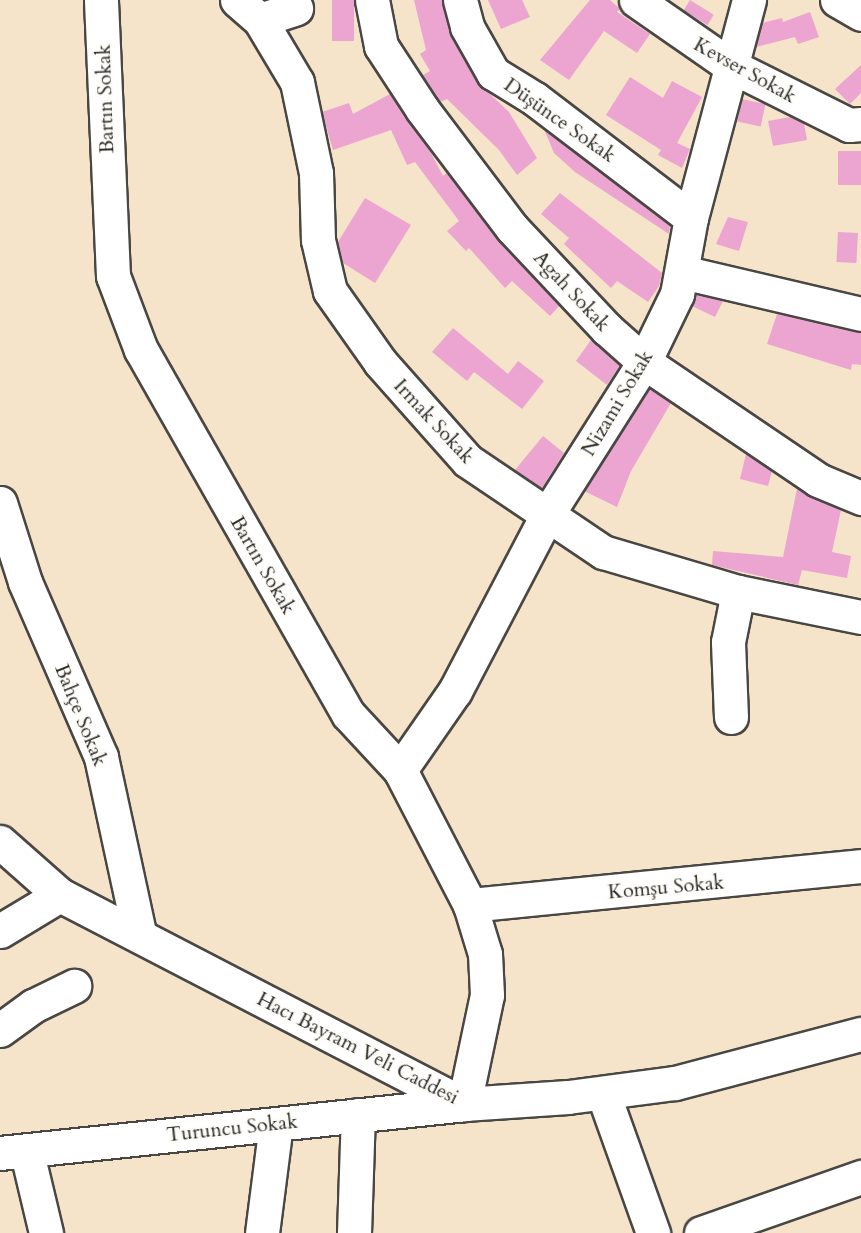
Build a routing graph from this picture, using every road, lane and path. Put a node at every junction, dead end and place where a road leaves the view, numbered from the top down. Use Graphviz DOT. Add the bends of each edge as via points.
graph roads {
  1 [pos="101,0"];
  2 [pos="372,0"];
  3 [pos="460,0"];
  4 [pos="636,0"];
  5 [pos="749,0"];
  6 [pos="837,0"];
  7 [pos="296,8"];
  8 [pos="248,10"];
  9 [pos="861,14"];
  10 [pos="731,66"];
  11 [pos="861,124"];
  12 [pos="691,218"];
  13 [pos="682,272"];
  14 [pos="861,314"];
  15 [pos="644,362"];
  16 [pos="861,498"];
  17 [pos="0,503"];
  18 [pos="547,515"];
  19 [pos="738,592"];
  20 [pos="861,616"];
  21 [pos="731,717"];
  22 [pos="400,770"];
  23 [pos="0,842"];
  24 [pos="861,866"];
  25 [pos="60,895"];
  26 [pos="470,905"];
  27 [pos="0,930"];
  28 [pos="139,933"];
  29 [pos="74,986"];
  30 [pos="0,1030"];
  31 [pos="861,1034"];
  32 [pos="603,1093"];
  33 [pos="464,1104"];
  34 [pos="358,1115"];
  35 [pos="276,1124"];
  36 [pos="13,1153"];
  37 [pos="861,1177"];
  38 [pos="46,1233"];
  39 [pos="262,1233"];
  40 [pos="354,1233"];
  41 [pos="653,1233"];
  42 [pos="700,1233"];
  1 -- 22 [label="street, Bartın Sokak" via="113,276 141,350 348,714"];
  2 -- 15 [label="street, Agah Sokak" via="381,46 422,109 512,228 607,329"];
  3 -- 12 [label="street, Düşünce Sokak" via="466,27 493,73 536,99"];
  4 -- 10 [label="street, Kevser Sokak" via="652,15"];
  5 -- 10 [label="street, Nizami Sokak"];
  6 -- 9 [label="street"];
  7 -- 8 [label="street"];
  8 -- 18 [label="street, Irmak Sokak" via="297,82 316,173 318,240 330,291 380,362 468,461"];
  10 -- 11 [label="street, Kevser Sokak" via="849,125"];
  10 -- 12 [label="street, Nizami Sokak"];
  12 -- 13 [label="street, Nizami Sokak"];
  13 -- 14 [label="street"];
  13 -- 15 [label="street, Nizami Sokak" via="677,294"];
  15 -- 16 [label="street, Agah Sokak" via="818,480"];
  15 -- 18 [label="street, Nizami Sokak"];
  17 -- 28 [label="street, Bahçe Sokak" via="25,582 101,757"];
  18 -- 19 [label="street, Irmak Sokak" via="603,552"];
  18 -- 22 [label="street, Nizami Sokak" via="455,691"];
  19 -- 20 [label="street, Irmak Sokak"];
  19 -- 21 [label="street" via="728,642"];
  22 -- 26 [label="street, Bartın Sokak"];
  23 -- 25 [label="street, Hacı Bayram Veli Caddesi"];
  24 -- 26 [label="street, Komşu Sokak"];
  25 -- 27 [label="street"];
  25 -- 28 [label="street, Hacı Bayram Veli Caddesi"];
  26 -- 33 [label="street, Bartın Sokak" via="485,954 487,995"];
  28 -- 33 [label="street, Hacı Bayram Veli Caddesi"];
  29 -- 30 [label="street" via="33,1006"];
  31 -- 32 [label="street, Hacı Bayram Veli Caddesi" via="675,1083"];
  32 -- 33 [label="street, Hacı Bayram Veli Caddesi"];
  32 -- 41 [label="street"];
  33 -- 34 [label="street, Turuncu Sokak"];
  34 -- 35 [label="street, Turuncu Sokak"];
  34 -- 40 [label="street"];
  35 -- 36 [label="street, Turuncu Sokak"];
  35 -- 39 [label="street"];
  36 -- 38 [label="street"];
  37 -- 42 [label="street"];
}
